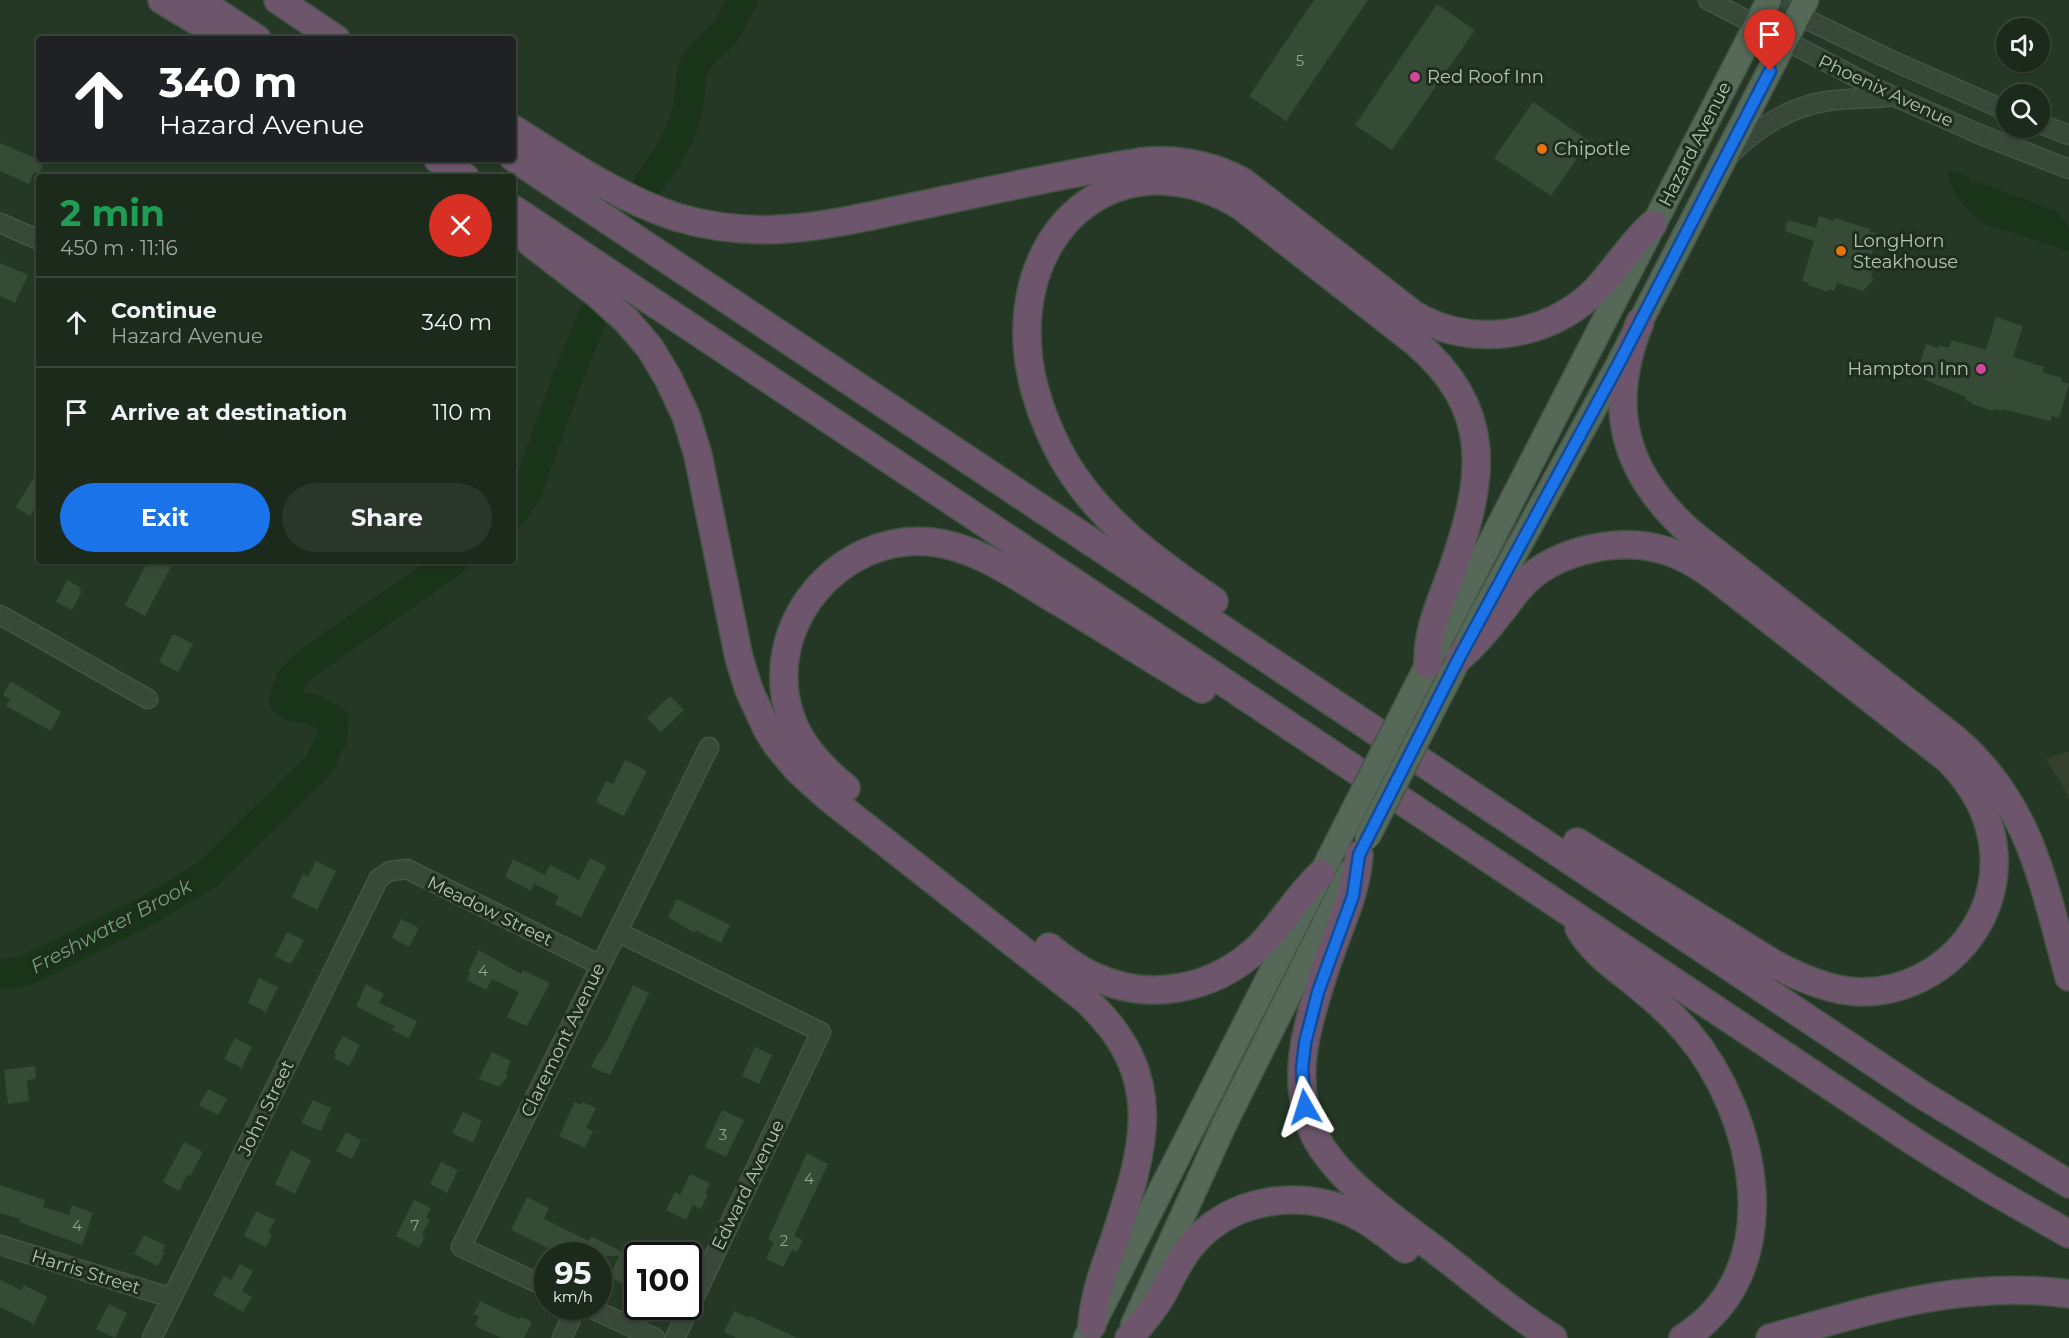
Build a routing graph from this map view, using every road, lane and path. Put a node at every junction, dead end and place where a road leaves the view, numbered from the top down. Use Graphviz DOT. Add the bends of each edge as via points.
graph roads {
  1 [pos="162,0"];
  2 [pos="198,0"];
  3 [pos="278,0"];
  4 [pos="1708,0"];
  5 [pos="1768,0"];
  6 [pos="1802,8"];
  7 [pos="1756,25"];
  8 [pos="331,35"];
  9 [pos="228,36"];
  10 [pos="252,36"];
  11 [pos="1785,41"];
  12 [pos="1893,96"];
  13 [pos="1996,106"];
  14 [pos="2050,128"];
  15 [pos="516,131"];
  16 [pos="2069,135"];
  17 [pos="516,159"];
  18 [pos="442,162"];
  19 [pos="1721,166"];
  20 [pos="2069,170"];
  21 [pos="460,174"];
  22 [pos="516,211"];
  23 [pos="0,223"];
  24 [pos="1653,224"];
  25 [pos="516,225"];
  26 [pos="36,239"];
  27 [pos="1640,322"];
  28 [pos="0,615"];
  29 [pos="1262,655"];
  30 [pos="1459,658"];
  31 [pos="1428,664"];
  32 [pos="148,699"];
  33 [pos="1265,710"];
  34 [pos="709,747"];
  35 [pos="1498,810"];
  36 [pos="1363,846"];
  37 [pos="1321,874"];
  38 [pos="379,878"];
  39 [pos="1572,914"];
  40 [pos="618,932"];
  41 [pos="600,965"];
  42 [pos="2069,977"];
  43 [pos="2069,1184"];
  44 [pos="2069,1234"];
  45 [pos="0,1245"];
  46 [pos="534,1281"];
  47 [pos="2069,1294"];
  48 [pos="172,1298"];
  49 [pos="612,1318"];
  50 [pos="570,1320"];
  51 [pos="1089,1332"];
  52 [pos="152,1338"];
  53 [pos="562,1338"];
  54 [pos="655,1338"];
  55 [pos="675,1338"];
  56 [pos="1128,1338"];
  57 [pos="1519,1338"];
  58 [pos="1553,1338"];
  59 [pos="1683,1338"];
  60 [pos="1770,1338"];
  1 -- 9 [label="highway"];
  2 -- 10 [label="highway"];
  3 -- 8 [label="highway"];
  4 -- 7 [label="street, Phoenix Avenue"];
  5 -- 6 [label="street, Phoenix Avenue"];
  5 -- 7 [label="main road, Hazard Avenue"];
  6 -- 11 [label="main road, Hazard Avenue"];
  6 -- 13 [label="street, Phoenix Avenue" via="1893,61"];
  7 -- 11 [label="street, Phoenix Avenue"];
  7 -- 24 [label="main road, Hazard Avenue"];
  11 -- 12 [label="street, Phoenix Avenue"];
  11 -- 19 [label="main road, Hazard Avenue"];
  12 -- 19 [label="street" via="1828,101 1799,108 1754,134"];
  12 -- 20 [label="street, Phoenix Avenue"];
  14 -- 16 [label="street"];
  15 -- 24 [label="highway" via="656,210 716,226 756,231 820,226 1132,163 1169,160 1197,164 1243,182 1413,314 1443,328 1468,333 1520,331 1564,314 1596,289"];
  17 -- 29 [label="highway"];
  18 -- 21 [label="highway"];
  19 -- 27 [label="main road, Hazard Avenue"];
  22 -- 33 [label="highway"];
  23 -- 26 [label="street"];
  24 -- 31 [label="main road, Hazard Avenue"];
  25 -- 51 [label="highway" via="531,243 627,321 650,348 673,387 698,455 743,671 758,711 777,745 829,798 1086,1000 1113,1027 1130,1055 1141,1093 1141,1133 1128,1195 1096,1293"];
  27 -- 30 [label="main road, Hazard Avenue"];
  27 -- 42 [label="highway" via="1627,364 1623,411 1631,451 1644,479 1692,534 1955,739 1985,768 2006,795 2024,829"];
  28 -- 32 [label="street"];
  29 -- 31 [label="highway" via="1231,615 1145,551 1094,502 1057,448 1036,393 1027,329 1041,261 1058,231 1077,210 1126,184 1176,181 1226,197 1414,341 1453,382 1473,428 1477,471 1463,536 1430,631"];
  29 -- 35 [label="highway"];
  30 -- 35 [label="highway" via="1522,585 1556,561 1588,550 1622,545 1677,555 1720,581 1949,760 1969,783 1986,815 1994,849 1993,880 1975,929 1943,966 1894,987 1847,991 1774,964 1548,824"];
  30 -- 36 [label="main road, Hazard Avenue, bridge"];
  31 -- 37 [label="main road, Hazard Avenue, bridge"];
  33 -- 37 [label="highway" via="1215,696 998,566 965,550 933,542 904,542 879,548 856,556 831,574 798,617 784,672 787,704 795,729 829,774 1067,961 1103,980 1162,990 1192,986 1218,976 1259,946"];
  33 -- 39 [label="highway"];
  34 -- 40 [label="street, Claremont Avenue"];
  35 -- 43 [label="highway" via="1921,1094"];
  36 -- 56 [label="main road, Hazard Avenue" via="1229,1115"];
  36 -- 58 [label="highway" via="1353,896 1318,992 1304,1050 1302,1087 1311,1126 1329,1158 1364,1193"];
  37 -- 51 [label="main road, Hazard Avenue"];
  38 -- 41 [label="street, Meadow Street" via="390,871 407,869"];
  38 -- 48 [label="street, John Street"];
  39 -- 44 [label="highway" via="1913,1141"];
  39 -- 59 [label="highway" via="1595,950 1663,1007 1696,1043 1724,1087 1743,1137 1752,1202 1747,1250 1739,1274 1722,1302"];
  40 -- 41 [label="street, Claremont Avenue"];
  40 -- 55 [label="street, Edward Avenue" via="821,1032"];
  41 -- 46 [label="street, Claremont Avenue" via="461,1247"];
  45 -- 48 [label="street, Harris Street"];
  47 -- 60 [label="highway" via="1983,1290 1933,1296"];
  48 -- 52 [label="street, John Street"];
  49 -- 54 [label="street"];
  50 -- 53 [label="street"];
  56 -- 57 [label="highway" via="1154,1308 1185,1253 1209,1228 1250,1206 1290,1200 1327,1204 1368,1221"];
}
